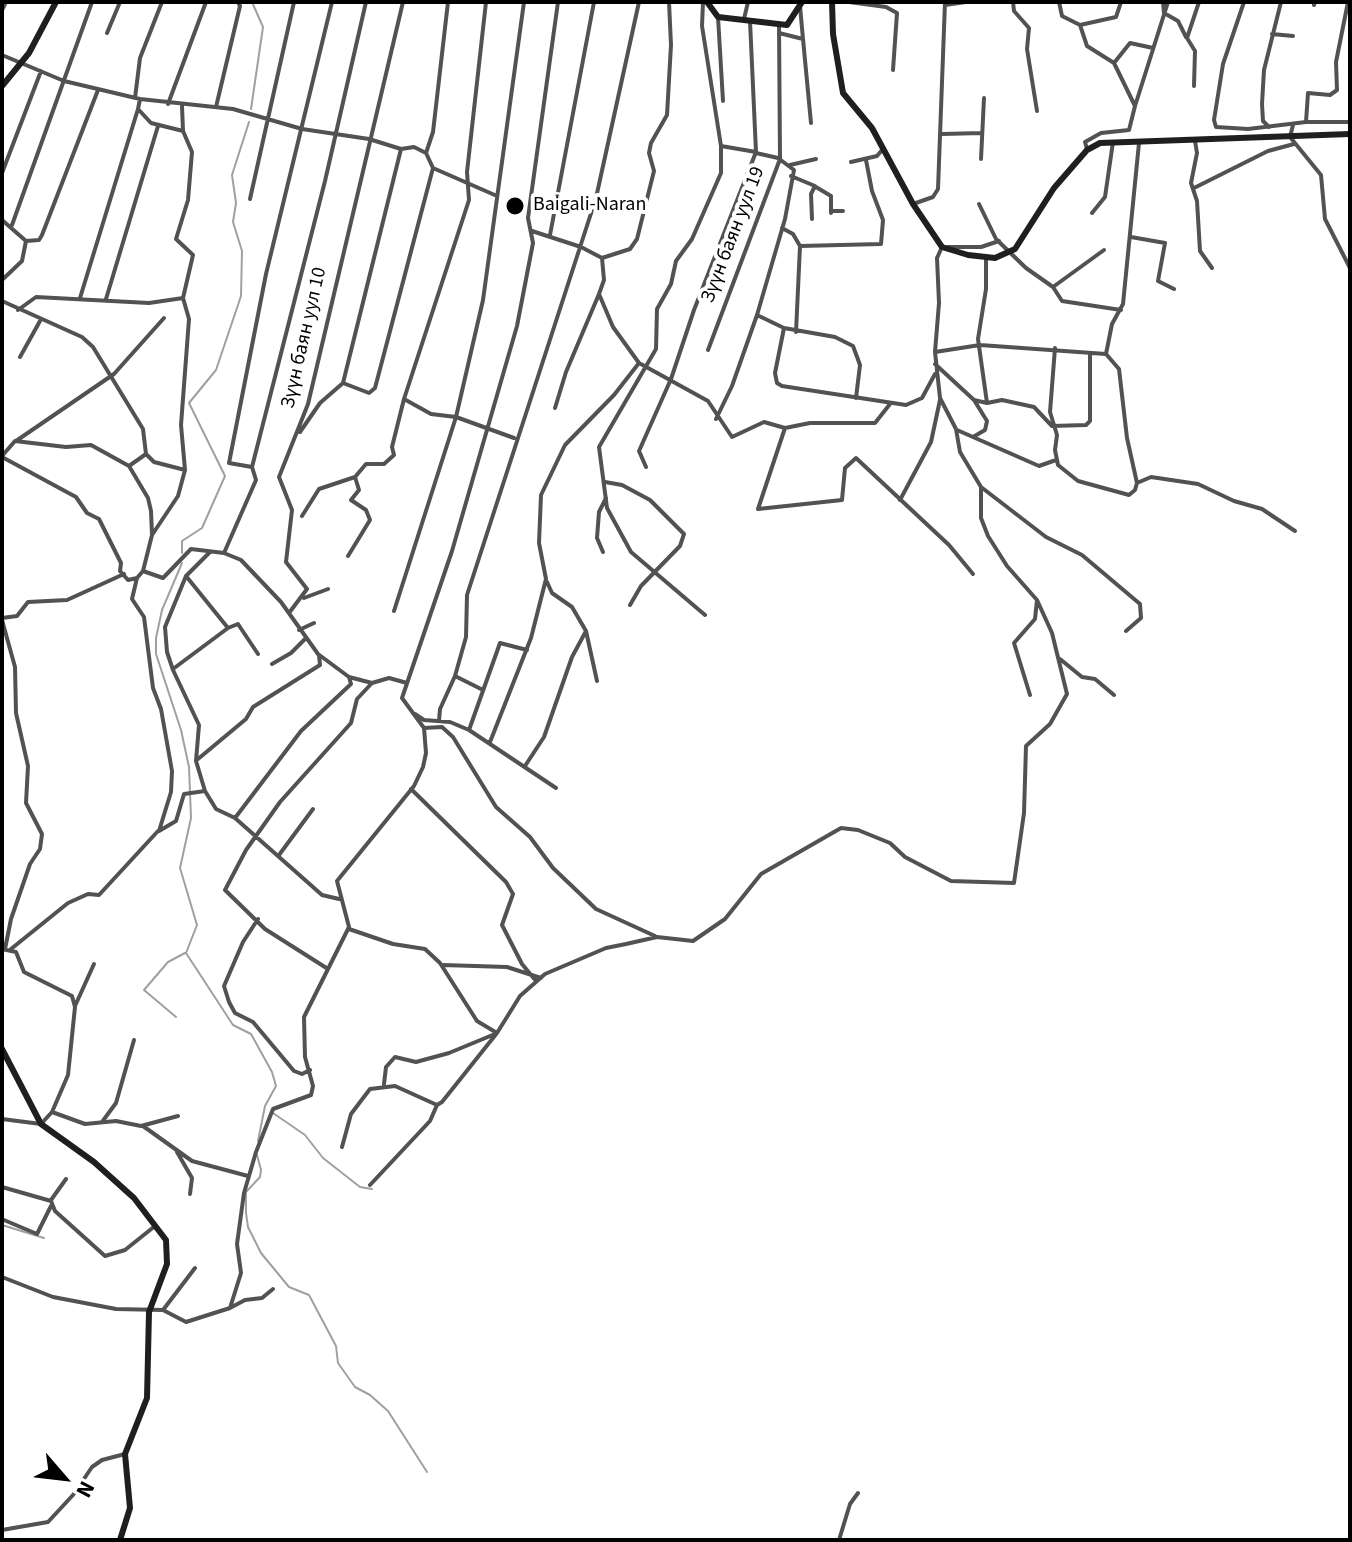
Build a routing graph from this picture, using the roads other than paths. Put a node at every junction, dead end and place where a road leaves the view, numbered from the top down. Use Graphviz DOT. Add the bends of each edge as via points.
graph roads {
  1 [pos="6,2"];
  2 [pos="56,2"];
  3 [pos="92,2"];
  4 [pos="120,2"];
  5 [pos="162,2"];
  6 [pos="206,2"];
  7 [pos="238,2"];
  8 [pos="294,2"];
  9 [pos="332,2"];
  10 [pos="366,2"];
  11 [pos="403,2"];
  12 [pos="448,2"];
  13 [pos="486,2"];
  14 [pos="524,2"];
  15 [pos="558,2"];
  16 [pos="594,2"];
  17 [pos="639,2"];
  18 [pos="669,2"];
  19 [pos="706,2"];
  20 [pos="748,2"];
  21 [pos="832,2"];
  22 [pos="849,2"];
  23 [pos="966,2"];
  24 [pos="1013,2"];
  25 [pos="1059,2"];
  26 [pos="1121,2"];
  27 [pos="1165,2"];
  28 [pos="1199,2"];
  29 [pos="1244,2"];
  30 [pos="1281,2"];
  31 [pos="1348,2"];
  32 [pos="801,4"];
  33 [pos="945,4"];
  34 [pos="886,5"];
  35 [pos="2,10"];
  36 [pos="1164,13"];
  37 [pos="718,17"];
  38 [pos="746,19"];
  39 [pos="779,24"];
  40 [pos="1080,25"];
  41 [pos="107,33"];
  42 [pos="779,33"];
  43 [pos="1272,34"];
  44 [pos="1293,36"];
  45 [pos="1187,38"];
  46 [pos="803,39"];
  47 [pos="1153,48"];
  48 [pos="2,55"];
  49 [pos="1114,63"];
  50 [pos="21,64"];
  51 [pos="893,70"];
  52 [pos="41,71"];
  53 [pos="64,81"];
  54 [pos="2,86"];
  55 [pos="1194,86"];
  56 [pos="98,90"];
  57 [pos="984,98"];
  58 [pos="138,99"];
  59 [pos="723,101"];
  60 [pos="168,104"];
  61 [pos="182,106"];
  62 [pos="1135,106"];
  63 [pos="216,107"];
  64 [pos="138,109"];
  65 [pos="1037,111"];
  66 [pos="268,121"];
  67 [pos="1306,122"];
  68 [pos="1350,122"];
  69 [pos="811,123"];
  70 [pos="1293,125"];
  71 [pos="158,126"];
  72 [pos="1269,127"];
  73 [pos="302,129"];
  74 [pos="183,131"];
  75 [pos="982,133"];
  76 [pos="335,134"];
  77 [pos="942,134"];
  78 [pos="1350,134"];
  79 [pos="1290,137"];
  80 [pos="369,139"];
  81 [pos="1140,141"];
  82 [pos="1195,141"];
  83 [pos="1113,142"];
  84 [pos="1295,144"];
  85 [pos="721,146"];
  86 [pos="884,148"];
  87 [pos="401,149"];
  88 [pos="1087,150"];
  89 [pos="756,152"];
  90 [pos="426,153"];
  91 [pos="780,159"];
  92 [pos="816,159"];
  93 [pos="981,159"];
  94 [pos="866,160"];
  95 [pos="851,162"];
  96 [pos="790,165"];
  97 [pos="433,168"];
  98 [pos="2,173"];
  99 [pos="791,176"];
  100 [pos="466,185"];
  101 [pos="814,186"];
  102 [pos="1194,188"];
  103 [pos="497,196"];
  104 [pos="250,199"];
  105 [pos="913,204"];
  106 [pos="979,204"];
  107 [pos="843,211"];
  108 [pos="1092,213"];
  109 [pos="812,219"];
  110 [pos="2,220"];
  111 [pos="12,225"];
  112 [pos="782,228"];
  113 [pos="532,231"];
  114 [pos="549,236"];
  115 [pos="1131,237"];
  116 [pos="26,241"];
  117 [pos="999,241"];
  118 [pos="800,246"];
  119 [pos="581,247"];
  120 [pos="944,248"];
  121 [pos="1104,250"];
  122 [pos="1010,253"];
  123 [pos="602,258"];
  124 [pos="986,259"];
  125 [pos="1212,268"];
  126 [pos="1350,268"];
  127 [pos="2,280"];
  128 [pos="1053,287"];
  129 [pos="1174,289"];
  130 [pos="599,294"];
  131 [pos="80,298"];
  132 [pos="183,298"];
  133 [pos="106,299"];
  134 [pos="2,301"];
  135 [pos="18,310"];
  136 [pos="1121,310"];
  137 [pos="757,315"];
  138 [pos="164,318"];
  139 [pos="40,321"];
  140 [pos="784,328"];
  141 [pos="796,332"];
  142 [pos="980,345"];
  143 [pos="1055,348"];
  144 [pos="708,350"];
  145 [pos="935,352"];
  146 [pos="1090,353"];
  147 [pos="1106,354"];
  148 [pos="20,357"];
  149 [pos="639,363"];
  150 [pos="935,364"];
  151 [pos="647,368"];
  152 [pos="936,371"];
  153 [pos="109,377"];
  154 [pos="671,379"];
  155 [pos="343,383"];
  156 [pos="856,398"];
  157 [pos="940,398"];
  158 [pos="404,399"];
  159 [pos="974,400"];
  160 [pos="987,403"];
  161 [pos="308,404"];
  162 [pos="890,404"];
  163 [pos="555,408"];
  164 [pos="314,411"];
  165 [pos="456,417"];
  166 [pos="716,419"];
  167 [pos="1052,426"];
  168 [pos="785,428"];
  169 [pos="956,429"];
  170 [pos="489,430"];
  171 [pos="973,437"];
  172 [pos="515,439"];
  173 [pos="15,441"];
  174 [pos="291,442"];
  175 [pos="146,454"];
  176 [pos="2,456"];
  177 [pos="1056,460"];
  178 [pos="129,466"];
  179 [pos="252,467"];
  180 [pos="646,467"];
  181 [pos="185,470"];
  182 [pos="355,477"];
  183 [pos="605,482"];
  184 [pos="1137,483"];
  185 [pos="981,487"];
  186 [pos="607,496"];
  187 [pos="900,500"];
  188 [pos="302,516"];
  189 [pos="1295,531"];
  190 [pos="152,535"];
  191 [pos="210,552"];
  192 [pos="603,552"];
  193 [pos="224,553"];
  194 [pos="348,556"];
  195 [pos="143,571"];
  196 [pos="656,573"];
  197 [pos="124,574"];
  198 [pos="973,574"];
  199 [pos="186,576"];
  200 [pos="137,578"];
  201 [pos="546,579"];
  202 [pos="328,589"];
  203 [pos="302,599"];
  204 [pos="1037,600"];
  205 [pos="630,605"];
  206 [pos="394,611"];
  207 [pos="289,613"];
  208 [pos="705,615"];
  209 [pos="2,619"];
  210 [pos="314,623"];
  211 [pos="228,628"];
  212 [pos="299,630"];
  213 [pos="586,631"];
  214 [pos="1126,631"];
  215 [pos="306,638"];
  216 [pos="527,650"];
  217 [pos="258,654"];
  218 [pos="318,654"];
  219 [pos="1058,658"];
  220 [pos="272,664"];
  221 [pos="173,670"];
  222 [pos="455,676"];
  223 [pos="349,677"];
  224 [pos="597,681"];
  225 [pos="372,683"];
  226 [pos="408,683"];
  227 [pos="481,689"];
  228 [pos="1030,695"];
  229 [pos="1114,695"];
  230 [pos="413,713"];
  231 [pos="439,721"];
  232 [pos="424,728"];
  233 [pos="469,730"];
  234 [pos="490,742"];
  235 [pos="196,761"];
  236 [pos="525,766"];
  237 [pos="556,788"];
  238 [pos="411,789"];
  239 [pos="205,791"];
  240 [pos="313,809"];
  241 [pos="235,818"];
  242 [pos="159,831"];
  243 [pos="256,835"];
  244 [pos="279,855"];
  245 [pos="339,899"];
  246 [pos="258,919"];
  247 [pos="349,927"];
  248 [pos="657,937"];
  249 [pos="6,949"];
  250 [pos="94,964"];
  251 [pos="443,965"];
  252 [pos="328,969"];
  253 [pos="529,973"];
  254 [pos="538,980"];
  255 [pos="75,1006"];
  256 [pos="497,1033"];
  257 [pos="134,1040"];
  258 [pos="2,1049"];
  259 [pos="310,1070"];
  260 [pos="384,1084"];
  261 [pos="437,1105"];
  262 [pos="52,1112"];
  263 [pos="178,1116"];
  264 [pos="2,1119"];
  265 [pos="102,1122"];
  266 [pos="41,1124"];
  267 [pos="141,1126"];
  268 [pos="170,1144"];
  269 [pos="342,1147"];
  270 [pos="249,1177"];
  271 [pos="66,1179"];
  272 [pos="370,1185"];
  273 [pos="2,1187"];
  274 [pos="190,1194"];
  275 [pos="51,1203"];
  276 [pos="4,1220"];
  277 [pos="156,1224"];
  278 [pos="195,1268"];
  279 [pos="2,1277"];
  280 [pos="273,1289"];
  281 [pos="230,1308"];
  282 [pos="163,1310"];
  283 [pos="149,1312"];
  284 [pos="125,1454"];
  285 [pos="858,1493"];
  286 [pos="2,1530"];
  287 [pos="120,1540"];
  288 [pos="839,1540"];
  1 -- 35 [label="street"];
  2 -- 50 [label="street"];
  3 -- 53 [label="street"];
  4 -- 41 [label="street"];
  5 -- 58 [label="street" via="140,58"];
  6 -- 60 [label="street"];
  7 -- 63 [label="street"];
  8 -- 66 [label="street"];
  9 -- 73 [label="street"];
  10 -- 76 [label="street"];
  11 -- 80 [label="street, Зүүн баян уул 10"];
  12 -- 90 [label="street"];
  13 -- 100 [label="street"];
  14 -- 103 [label="street"];
  15 -- 113 [label="street" via="528,218"];
  16 -- 114 [label="street"];
  17 -- 119 [label="street"];
  18 -- 123 [label="street" via="667,115 651,143 654,171 637,239 630,249"];
  19 -- 37 [label="street"];
  19 -- 85 [label="street" via="702,26"];
  20 -- 38 [label="street"];
  21 -- 86 [label="street" via="843,93"];
  22 -- 34 [label="street"];
  23 -- 33 [label="street"];
  24 -- 65 [label="street" via="1029,28 1027,49"];
  25 -- 40 [label="street" via="1062,16"];
  26 -- 40 [label="street" via="1116,17"];
  27 -- 36 [label="street"];
  28 -- 45 [label="street"];
  29 -- 72 [label="street" via="1223,64 1213,125"];
  30 -- 43 [label="street"];
  31 -- 67 [label="street" via="1336,62 1337,90 1330,95 1308,93"];
  32 -- 39 [label="street" via="791,23"];
  32 -- 46 [label="street"];
  33 -- 77 [label="street"];
  34 -- 51 [label="street" via="897,13"];
  36 -- 45 [label="street" via="1178,21"];
  36 -- 47 [label="street"];
  37 -- 38 [label="street"];
  37 -- 59 [label="street"];
  38 -- 39 [label="street"];
  38 -- 89 [label="street" via="752,28"];
  39 -- 42 [label="street, Зүүн баян уул 19"];
  40 -- 49 [label="street" via="1087,46"];
  42 -- 46 [label="street"];
  42 -- 91 [label="street, Зүүн баян уул 19"];
  43 -- 44 [label="street"];
  43 -- 72 [label="street" via="1262,104"];
  45 -- 55 [label="street" via="1195,51"];
  46 -- 69 [label="street"];
  47 -- 49 [label="street" via="1130,43"];
  47 -- 62 [label="street"];
  48 -- 50 [label="street"];
  49 -- 62 [label="street"];
  50 -- 52 [label="street"];
  50 -- 54 [label="street"];
  52 -- 53 [label="street"];
  52 -- 98 [label="street"];
  53 -- 56 [label="street"];
  53 -- 111 [label="street"];
  56 -- 58 [label="street"];
  56 -- 116 [label="street" via="42,235"];
  57 -- 75 [label="street"];
  58 -- 60 [label="street"];
  58 -- 64 [label="street"];
  60 -- 61 [label="street"];
  61 -- 63 [label="street"];
  61 -- 74 [label="street"];
  62 -- 88 [label="street" via="1129,130 1101,133 1085,142"];
  63 -- 66 [label="street"];
  64 -- 71 [label="street"];
  64 -- 131 [label="street"];
  66 -- 73 [label="street"];
  66 -- 104 [label="street"];
  67 -- 68 [label="street"];
  67 -- 70 [label="street"];
  70 -- 72 [label="street"];
  70 -- 79 [label="street"];
  71 -- 74 [label="street"];
  71 -- 133 [label="street"];
  73 -- 76 [label="street"];
  73 -- 179 [label="street" via="266,274 229,463"];
  74 -- 132 [label="street" via="192,152 188,200 176,239 193,255"];
  75 -- 77 [label="street"];
  75 -- 93 [label="street"];
  76 -- 80 [label="street"];
  76 -- 179 [label="street"];
  77 -- 105 [label="street" via="938,189 933,197"];
  78 -- 79 [label="street"];
  79 -- 82 [label="street"];
  79 -- 84 [label="street"];
  80 -- 87 [label="street"];
  80 -- 161 [label="street, Зүүн баян уул 10"];
  81 -- 82 [label="street"];
  81 -- 83 [label="street"];
  81 -- 115 [label="street"];
  82 -- 102 [label="street"];
  83 -- 88 [label="street"];
  83 -- 108 [label="street" via="1105,197"];
  84 -- 102 [label="street" via="1268,151"];
  84 -- 126 [label="street" via="1321,175 1325,219"];
  85 -- 89 [label="street"];
  85 -- 151 [label="street" via="719,183 676,261 657,309 658,335"];
  86 -- 94 [label="street"];
  86 -- 105 [label="street"];
  87 -- 90 [label="street" via="414,147"];
  87 -- 155 [label="street"];
  88 -- 122 [label="street"];
  89 -- 91 [label="street"];
  89 -- 154 [label="street"];
  90 -- 97 [label="street"];
  91 -- 96 [label="street"];
  91 -- 144 [label="street, Зүүн баян уул 19"];
  92 -- 96 [label="street"];
  94 -- 95 [label="street"];
  94 -- 118 [label="street" via="883,220 881,244"];
  96 -- 99 [label="street"];
  97 -- 100 [label="street"];
  97 -- 155 [label="street" via="375,388 369,393"];
  99 -- 101 [label="street"];
  99 -- 112 [label="street"];
  100 -- 103 [label="street"];
  100 -- 158 [label="street" via="469,200"];
  101 -- 107 [label="street" via="831,196 832,212"];
  101 -- 109 [label="street"];
  102 -- 125 [label="street" via="1200,251"];
  103 -- 165 [label="street" via="483,300"];
  105 -- 120 [label="street"];
  106 -- 117 [label="street"];
  110 -- 111 [label="street"];
  111 -- 116 [label="street"];
  112 -- 118 [label="street"];
  112 -- 137 [label="street"];
  113 -- 114 [label="street"];
  113 -- 170 [label="street" via="526,286"];
  114 -- 119 [label="street"];
  115 -- 129 [label="street" via="1165,243 1158,281"];
  115 -- 136 [label="street"];
  116 -- 127 [label="street" via="22,261"];
  117 -- 120 [label="street"];
  117 -- 122 [label="street"];
  118 -- 141 [label="street"];
  119 -- 123 [label="street"];
  119 -- 172 [label="street"];
  120 -- 124 [label="street"];
  120 -- 145 [label="street" via="937,258"];
  121 -- 128 [label="street"];
  122 -- 124 [label="street"];
  122 -- 128 [label="street"];
  123 -- 130 [label="street"];
  124 -- 142 [label="street"];
  128 -- 136 [label="street" via="1062,301"];
  130 -- 149 [label="street" via="613,327"];
  130 -- 163 [label="street"];
  131 -- 133 [label="street"];
  131 -- 135 [label="street" via="36,297"];
  132 -- 133 [label="street" via="149,303"];
  132 -- 181 [label="street" via="189,319 181,425"];
  134 -- 135 [label="street"];
  135 -- 139 [label="street"];
  136 -- 147 [label="street" via="1112,324"];
  137 -- 140 [label="street"];
  137 -- 166 [label="street"];
  138 -- 153 [label="street"];
  139 -- 148 [label="street"];
  139 -- 153 [label="street" via="82,337"];
  140 -- 141 [label="street"];
  140 -- 156 [label="street" via="777,383"];
  141 -- 156 [label="street" via="835,337 853,346 860,365"];
  142 -- 143 [label="street"];
  142 -- 145 [label="street"];
  142 -- 160 [label="street"];
  143 -- 146 [label="street"];
  143 -- 167 [label="street"];
  145 -- 150 [label="street"];
  146 -- 147 [label="street"];
  146 -- 167 [label="street" via="1090,421"];
  147 -- 184 [label="street" via="1119,369"];
  149 -- 151 [label="street"];
  149 -- 201 [label="street" via="565,445 541,495 539,543"];
  150 -- 152 [label="street"];
  150 -- 159 [label="street"];
  151 -- 154 [label="street"];
  151 -- 183 [label="street" via="599,447"];
  152 -- 157 [label="street"];
  152 -- 162 [label="street" via="919,401"];
  153 -- 173 [label="street"];
  153 -- 175 [label="street" via="143,429"];
  154 -- 166 [label="street" via="708,401"];
  154 -- 180 [label="street" via="639,451"];
  155 -- 164 [label="street"];
  156 -- 162 [label="street"];
  157 -- 169 [label="street"];
  157 -- 187 [label="street" via="931,442"];
  158 -- 165 [label="street" via="431,414"];
  158 -- 182 [label="street" via="394,455 384,464 366,464"];
  159 -- 160 [label="street"];
  159 -- 171 [label="street" via="987,421 985,430"];
  160 -- 167 [label="street" via="1002,400 1034,407"];
  161 -- 164 [label="street"];
  161 -- 174 [label="street, Зүүн баян уул 10"];
  162 -- 168 [label="street" via="875,423"];
  164 -- 174 [label="street"];
  165 -- 170 [label="street"];
  165 -- 206 [label="street"];
  166 -- 168 [label="street" via="732,437 758,423"];
  167 -- 177 [label="street"];
  168 -- 187 [label="street" via="758,509 842,500 845,468 856,458"];
  169 -- 171 [label="street"];
  169 -- 185 [label="street" via="960,452"];
  170 -- 172 [label="street"];
  170 -- 226 [label="street"];
  171 -- 177 [label="street" via="1039,466"];
  172 -- 222 [label="street" via="467,595 466,637"];
  173 -- 176 [label="street"];
  173 -- 178 [label="street" via="91,445"];
  174 -- 203 [label="street, Зүүн баян уул 10" via="279,477 292,510 286,562 307,589"];
  175 -- 178 [label="street"];
  175 -- 181 [label="street" via="154,462"];
  176 -- 197 [label="street" via="67,491 99,519"];
  177 -- 184 [label="street" via="1067,473 1089,484 1129,495"];
  178 -- 190 [label="street" via="148,498"];
  179 -- 193 [label="street" via="256,480"];
  181 -- 190 [label="street" via="178,496"];
  182 -- 188 [label="street" via="319,489"];
  182 -- 194 [label="street" via="359,490 351,500 370,520"];
  183 -- 186 [label="street"];
  183 -- 196 [label="street" via="650,500 684,534"];
  184 -- 189 [label="street" via="1151,477 1198,484 1262,509"];
  185 -- 204 [label="street" via="981,518 988,536"];
  185 -- 214 [label="street" via="1046,537 1082,555 1140,604 1141,618"];
  186 -- 192 [label="street" via="599,512 597,538"];
  186 -- 196 [label="street" via="607,508 631,552"];
  187 -- 198 [label="street"];
  190 -- 195 [label="street"];
  191 -- 193 [label="street"];
  191 -- 195 [label="street" via="191,549 163,578"];
  191 -- 199 [label="street"];
  193 -- 207 [label="street" via="241,560"];
  195 -- 200 [label="street"];
  196 -- 205 [label="street"];
  196 -- 208 [label="street"];
  197 -- 200 [label="street" via="128,580"];
  197 -- 209 [label="street" via="67,600 28,602 17,616"];
  199 -- 211 [label="street"];
  199 -- 221 [label="street" via="165,627"];
  200 -- 242 [label="street" via="132,599 144,617 172,771"];
  201 -- 213 [label="street"];
  201 -- 216 [label="street"];
  202 -- 203 [label="street"];
  203 -- 207 [label="street"];
  204 -- 219 [label="street"];
  204 -- 228 [label="street" via="1035,619 1014,643"];
  207 -- 212 [label="street"];
  209 -- 249 [label="street" via="15,667 16,713 28,766 26,803 42,834 11,919"];
  210 -- 212 [label="street"];
  211 -- 217 [label="street" via="238,624"];
  211 -- 221 [label="street"];
  212 -- 215 [label="street"];
  213 -- 224 [label="street"];
  213 -- 236 [label="street" via="544,737"];
  215 -- 218 [label="street"];
  215 -- 220 [label="street"];
  216 -- 227 [label="street" via="500,643"];
  216 -- 234 [label="street"];
  218 -- 223 [label="street"];
  218 -- 235 [label="street" via="320,665 253,707"];
  219 -- 229 [label="street"];
  219 -- 248 [label="street" via="1067,694 1050,724 1026,746 1014,883 951,881 905,857 896,846 847,827 761,874 725,919 693,941"];
  221 -- 235 [label="street" via="199,725"];
  222 -- 227 [label="street"];
  222 -- 231 [label="street"];
  223 -- 225 [label="street"];
  223 -- 241 [label="street" via="351,684 301,731"];
  225 -- 226 [label="street" via="389,678"];
  225 -- 243 [label="street" via="357,699 351,723"];
  226 -- 230 [label="street" via="402,698"];
  227 -- 233 [label="street"];
  230 -- 231 [label="street"];
  230 -- 232 [label="street"];
  231 -- 233 [label="street"];
  232 -- 238 [label="street" via="426,753"];
  232 -- 248 [label="street" via="442,727 453,737 496,807 596,909"];
  233 -- 234 [label="street"];
  234 -- 236 [label="street"];
  235 -- 239 [label="street"];
  236 -- 237 [label="street"];
  238 -- 245 [label="street" via="344,868 337,881"];
  238 -- 253 [label="street" via="506,882 513,894 502,925"];
  239 -- 241 [label="street" via="216,809"];
  239 -- 242 [label="street" via="187,792 176,821"];
  240 -- 244 [label="street"];
  241 -- 243 [label="street"];
  242 -- 249 [label="street" via="99,895 68,903"];
  243 -- 244 [label="street"];
  243 -- 246 [label="street" via="225,890"];
  244 -- 245 [label="street" via="322,895"];
  245 -- 247 [label="street"];
  246 -- 252 [label="street" via="265,929"];
  246 -- 259 [label="street" via="224,986 229,1002 294,1071"];
  247 -- 252 [label="street"];
  247 -- 256 [label="street" via="358,934 425,949 477,1021"];
  248 -- 254 [label="street" via="606,948"];
  249 -- 255 [label="street" via="16,952 24,972 72,996"];
  250 -- 255 [label="street"];
  251 -- 253 [label="street"];
  252 -- 259 [label="street" via="304,1017"];
  253 -- 254 [label="street"];
  254 -- 256 [label="street" via="520,996"];
  255 -- 262 [label="street" via="68,1075"];
  256 -- 260 [label="street" via="416,1062 395,1057 386,1067"];
  256 -- 261 [label="street"];
  257 -- 265 [label="street" via="116,1103"];
  258 -- 266 [label="street"];
  259 -- 270 [label="street" via="311,1095 273,1109"];
  260 -- 261 [label="street"];
  260 -- 269 [label="street" via="358,1102"];
  261 -- 272 [label="street" via="430,1121"];
  262 -- 265 [label="street" via="85,1124"];
  262 -- 266 [label="street"];
  263 -- 267 [label="street"];
  264 -- 266 [label="street"];
  265 -- 267 [label="street"];
  266 -- 277 [label="street" via="94,1162"];
  267 -- 268 [label="street"];
  268 -- 270 [label="street" via="205,1167"];
  268 -- 274 [label="street" via="189,1170"];
  270 -- 281 [label="street" via="237,1244 241,1273"];
  271 -- 275 [label="street"];
  273 -- 275 [label="street"];
  275 -- 276 [label="street" via="37,1234"];
  275 -- 277 [label="street" via="105,1256 125,1250"];
  277 -- 283 [label="street" via="168,1251"];
  278 -- 282 [label="street"];
  279 -- 283 [label="street" via="53,1297"];
  280 -- 281 [label="street"];
  281 -- 282 [label="street" via="194,1321"];
  282 -- 283 [label="street"];
  283 -- 284 [label="street" via="147,1398"];
  284 -- 286 [label="street" via="92,1467 48,1522"];
  284 -- 287 [label="street" via="130,1508"];
  285 -- 288 [label="street"];
}
